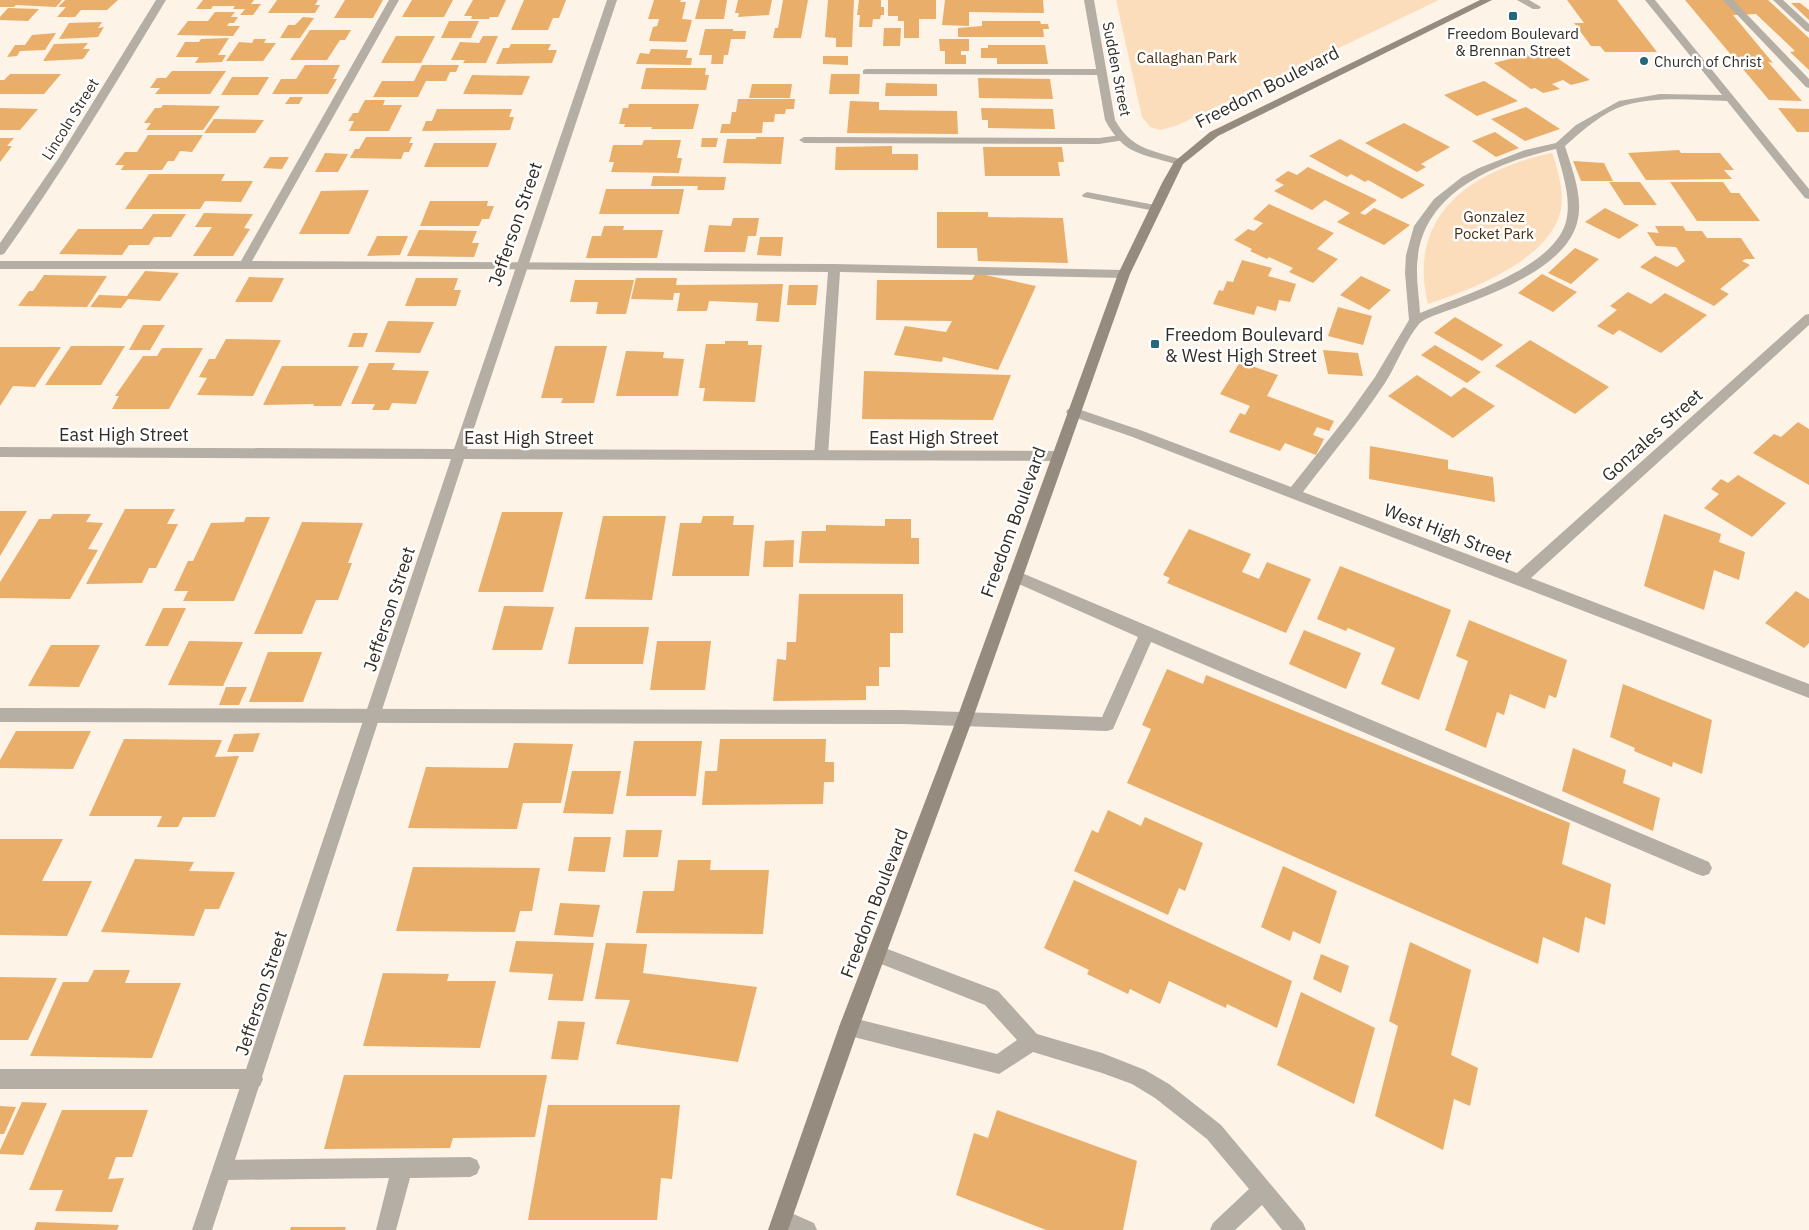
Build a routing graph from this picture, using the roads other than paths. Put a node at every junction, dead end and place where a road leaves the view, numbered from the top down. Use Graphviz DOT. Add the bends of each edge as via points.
graph roads {
  1 [pos="162,0"];
  2 [pos="394,0"];
  3 [pos="612,0"];
  4 [pos="1089,0"];
  5 [pos="1487,0"];
  6 [pos="1522,0"];
  7 [pos="1650,0"];
  8 [pos="1728,0"];
  9 [pos="1778,0"];
  10 [pos="1536,7"];
  11 [pos="1809,29"];
  12 [pos="866,72"];
  13 [pos="1101,72"];
  14 [pos="1809,85"];
  15 [pos="1728,98"];
  16 [pos="1121,138"];
  17 [pos="804,140"];
  18 [pos="1560,146"];
  19 [pos="1179,162"];
  20 [pos="1087,195"];
  21 [pos="1809,196"];
  22 [pos="1155,208"];
  23 [pos="0,251"];
  24 [pos="0,265"];
  25 [pos="244,266"];
  26 [pos="520,266"];
  27 [pos="834,268"];
  28 [pos="1124,274"];
  29 [pos="1809,318"];
  30 [pos="1415,320"];
  31 [pos="1073,412"];
  32 [pos="0,452"];
  33 [pos="459,455"];
  34 [pos="821,456"];
  35 [pos="1057,456"];
  36 [pos="1293,494"];
  37 [pos="1014,576"];
  38 [pos="1519,580"];
  39 [pos="1147,634"];
  40 [pos="1809,691"];
  41 [pos="0,715"];
  42 [pos="373,716"];
  43 [pos="965,718"];
  44 [pos="1703,868"];
  45 [pos="876,954"];
  46 [pos="849,1027"];
  47 [pos="1031,1042"];
  48 [pos="0,1079"];
  49 [pos="253,1079"];
  50 [pos="470,1167"];
  51 [pos="402,1168"];
  52 [pos="223,1170"];
  53 [pos="1263,1190"];
  54 [pos="780,1224"];
  55 [pos="202,1230"];
  56 [pos="386,1230"];
  57 [pos="806,1230"];
  58 [pos="1220,1230"];
  59 [pos="1296,1230"];
  1 -- 23 [label="street, Lincoln Street" via="69,151"];
  2 -- 25 [label="street"];
  3 -- 26 [label="street, Jefferson Street"];
  4 -- 13 [label="street, Sudden Street"];
  5 -- 19 [label="main road, Freedom Boulevard" via="1233,123 1198,145"];
  6 -- 10 [label="street"];
  7 -- 15 [label="street"];
  8 -- 14 [label="street"];
  9 -- 11 [label="street"];
  12 -- 13 [label="street"];
  13 -- 16 [label="street, Sudden Street" via="1110,120"];
  15 -- 18 [label="street" via="1660,97 1623,103 1580,127"];
  15 -- 21 [label="street"];
  16 -- 17 [label="street" via="1099,141"];
  16 -- 19 [label="street, Sudden Street" via="1132,146"];
  18 -- 30 [label="street" via="1529,152 1483,170 1452,189 1428,213 1420,226 1412,255"];
  18 -- 30 [label="street" via="1573,204 1570,226 1561,243 1515,277"];
  19 -- 22 [label="main road, Freedom Boulevard"];
  20 -- 22 [label="street"];
  22 -- 28 [label="main road, Freedom Boulevard"];
  24 -- 25 [label="street"];
  25 -- 26 [label="street"];
  26 -- 27 [label="street"];
  26 -- 33 [label="street, Jefferson Street"];
  27 -- 28 [label="street"];
  27 -- 34 [label="street"];
  28 -- 31 [label="main road, Freedom Boulevard"];
  29 -- 38 [label="street, Gonzales Street"];
  30 -- 36 [label="street" via="1380,380"];
  31 -- 35 [label="main road, Freedom Boulevard"];
  31 -- 36 [label="street, West High Street"];
  32 -- 33 [label="street, East High Street"];
  33 -- 34 [label="street, East High Street"];
  33 -- 42 [label="street, Jefferson Street"];
  34 -- 35 [label="street, East High Street"];
  35 -- 37 [label="main road, Freedom Boulevard"];
  36 -- 38 [label="street, West High Street"];
  37 -- 39 [label="street"];
  37 -- 43 [label="main road, Freedom Boulevard"];
  38 -- 40 [label="street, West High Street"];
  39 -- 43 [label="street" via="1107,724"];
  39 -- 44 [label="street"];
  41 -- 42 [label="street"];
  42 -- 43 [label="street"];
  42 -- 49 [label="street, Jefferson Street"];
  43 -- 45 [label="main road, Freedom Boulevard"];
  45 -- 46 [label="main road, Freedom Boulevard"];
  45 -- 47 [label="street" via="991,998"];
  46 -- 47 [label="street" via="999,1064"];
  46 -- 54 [label="main road, Freedom Boulevard"];
  47 -- 53 [label="street" via="1102,1063 1162,1091 1214,1132"];
  48 -- 49 [label="street"];
  49 -- 52 [label="street, Jefferson Street"];
  50 -- 51 [label="street"];
  51 -- 52 [label="street"];
  51 -- 56 [label="street"];
  52 -- 55 [label="street, Jefferson Street"];
  53 -- 58 [label="street"];
  53 -- 59 [label="street"];
  54 -- 57 [label="street"];
}
